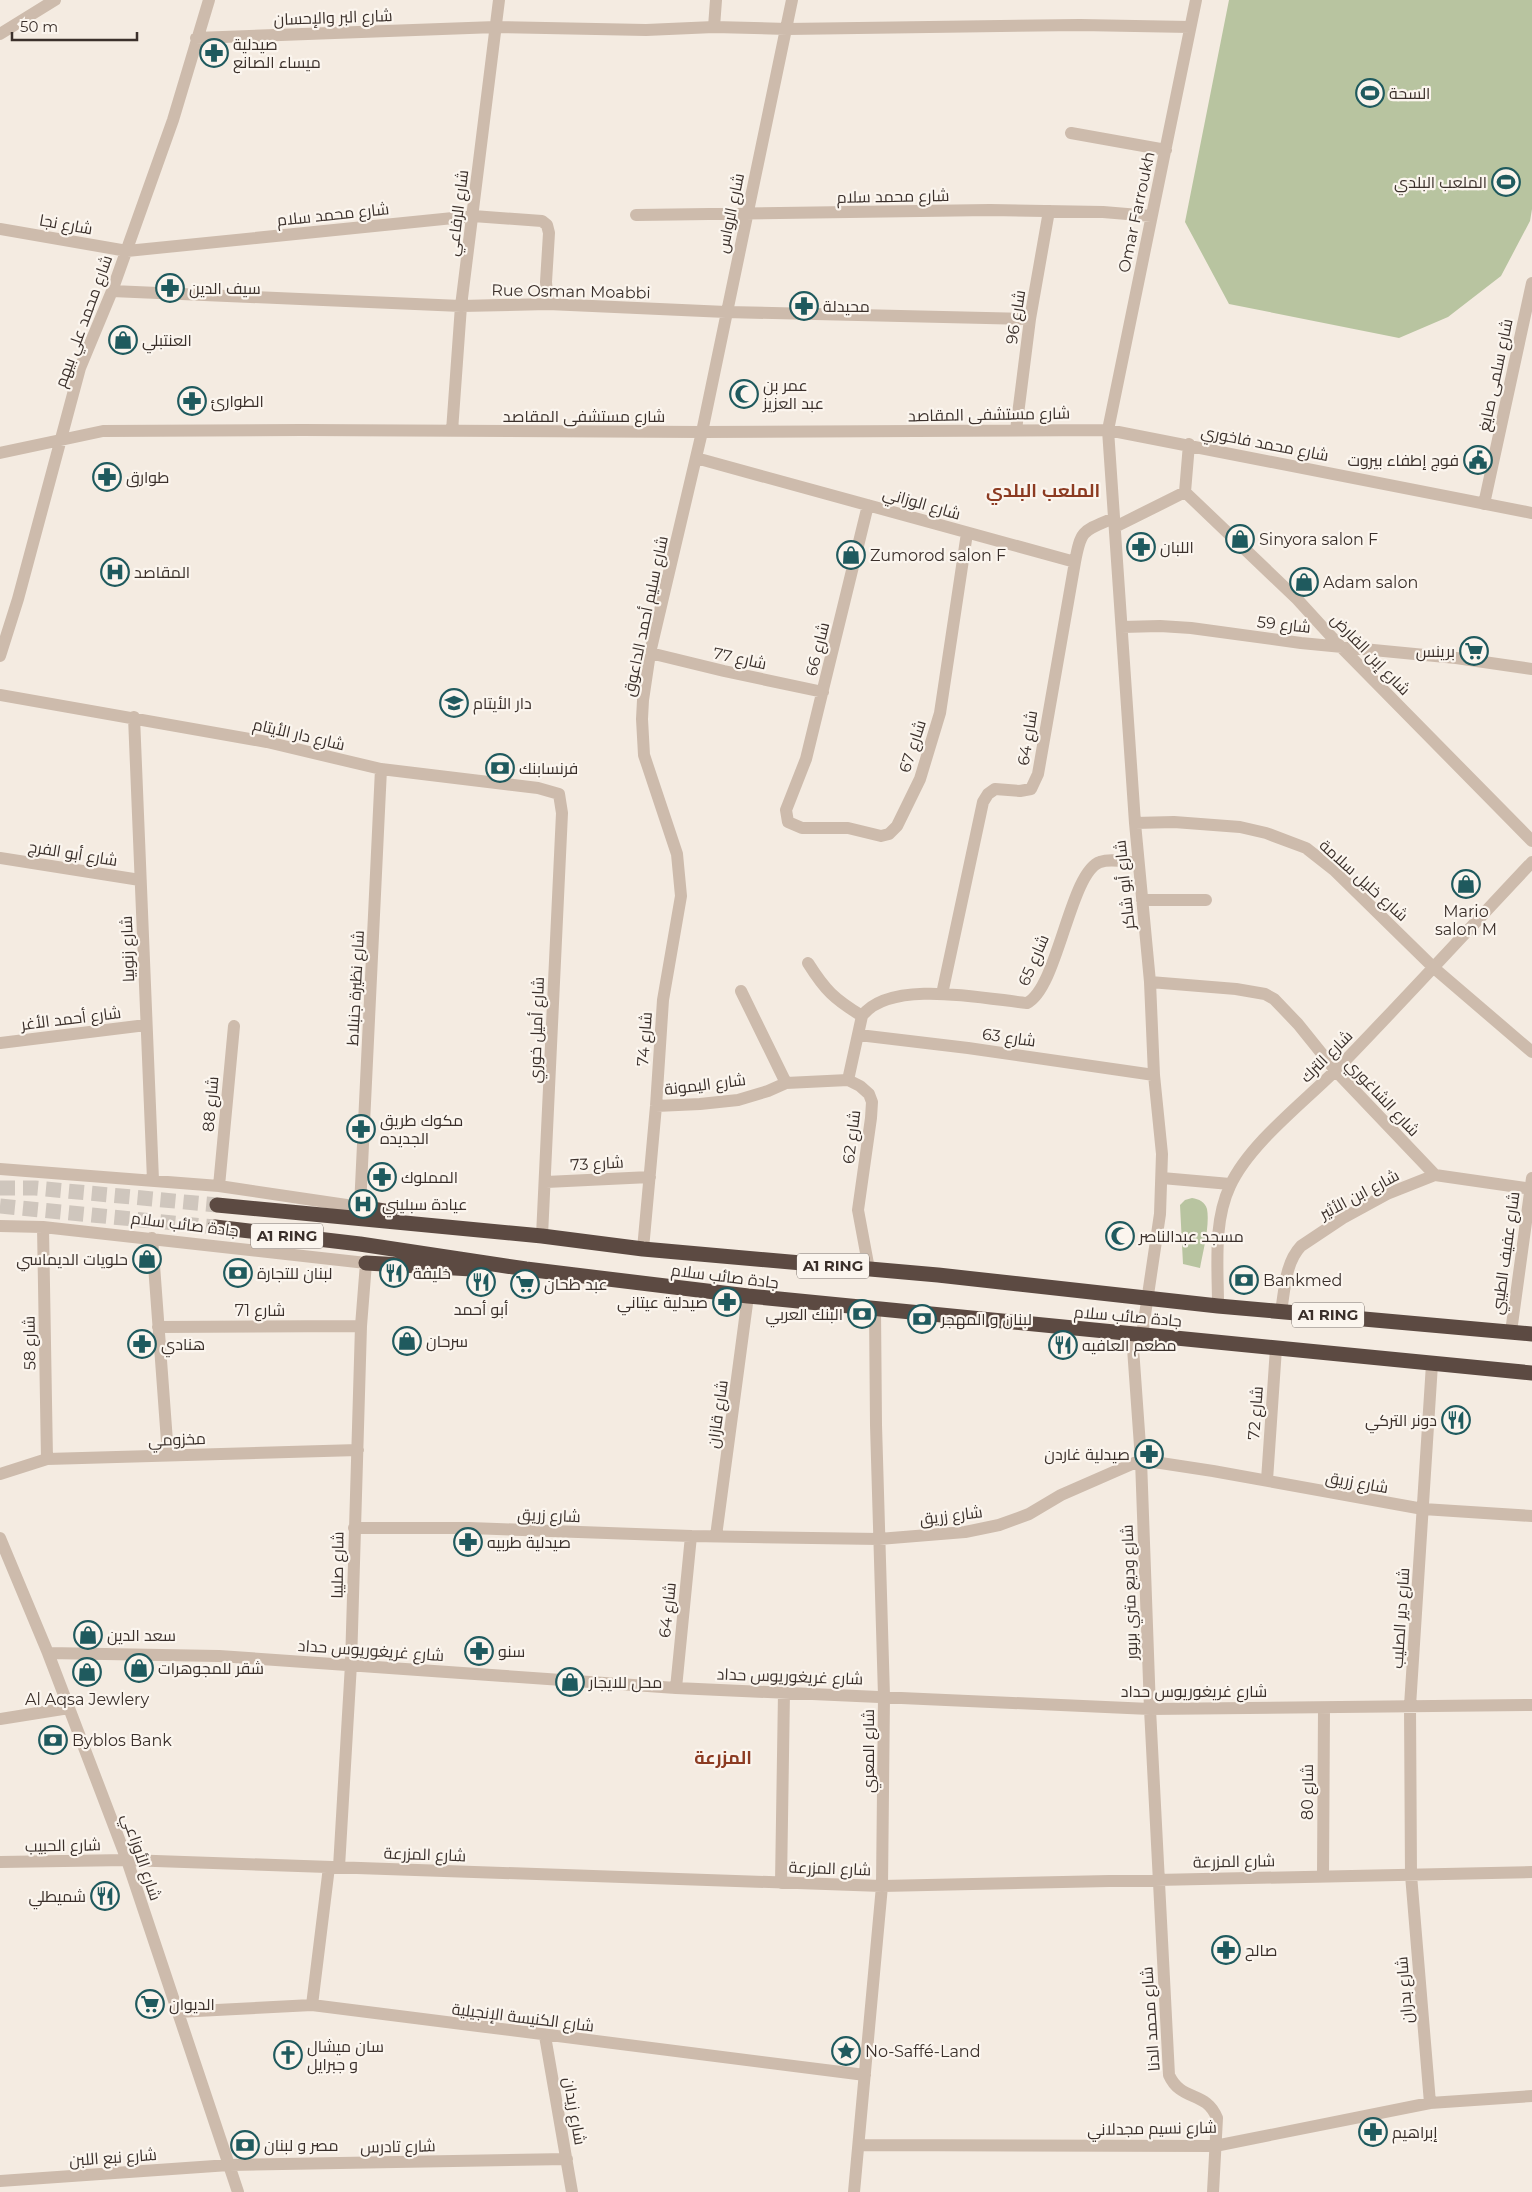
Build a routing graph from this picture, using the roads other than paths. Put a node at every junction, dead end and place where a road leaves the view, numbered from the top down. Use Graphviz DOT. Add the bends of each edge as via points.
graph roads {
  1 [pos="55,0"];
  2 [pos="209,0"];
  3 [pos="499,0"];
  4 [pos="716,0"];
  5 [pos="792,0"];
  6 [pos="1196,0"];
  7 [pos="496,27"];
  8 [pos="1190,27"];
  9 [pos="714,28"];
  10 [pos="786,29"];
  11 [pos="0,34"];
  12 [pos="196,38"];
  13 [pos="1071,134"];
  14 [pos="1166,150"];
  15 [pos="1049,211"];
  16 [pos="746,214"];
  17 [pos="636,215"];
  18 [pos="473,216"];
  19 [pos="1151,216"];
  20 [pos="0,229"];
  21 [pos="127,251"];
  22 [pos="1532,283"];
  23 [pos="112,291"];
  24 [pos="548,304"];
  25 [pos="461,306"];
  26 [pos="726,312"];
  27 [pos="1030,319"];
  28 [pos="1016,430"];
  29 [pos="1108,430"];
  30 [pos="452,431"];
  31 [pos="702,432"];
  32 [pos="61,440"];
  33 [pos="1189,444"];
  34 [pos="0,453"];
  35 [pos="696,458"];
  36 [pos="1185,492"];
  37 [pos="868,504"];
  38 [pos="1484,504"];
  39 [pos="1532,513"];
  40 [pos="1114,523"];
  41 [pos="967,533"];
  42 [pos="1075,562"];
  43 [pos="1122,626"];
  44 [pos="1339,645"];
  45 [pos="650,653"];
  46 [pos="0,656"];
  47 [pos="1532,669"];
  48 [pos="823,692"];
  49 [pos="0,695"];
  50 [pos="134,718"];
  51 [pos="381,769"];
  52 [pos="790,798"];
  53 [pos="1134,823"];
  54 [pos="560,826"];
  55 [pos="671,834"];
  56 [pos="1532,841"];
  57 [pos="0,858"];
  58 [pos="1532,862"];
  59 [pos="1138,863"];
  60 [pos="140,880"];
  61 [pos="1142,900"];
  62 [pos="1206,900"];
  63 [pos="808,962"];
  64 [pos="1434,968"];
  65 [pos="1150,982"];
  66 [pos="741,990"];
  67 [pos="942,994"];
  68 [pos="862,1016"];
  69 [pos="146,1025"];
  70 [pos="234,1026"];
  71 [pos="859,1035"];
  72 [pos="0,1043"];
  73 [pos="1532,1052"];
  74 [pos="1335,1070"];
  75 [pos="1154,1075"];
  76 [pos="848,1080"];
  77 [pos="786,1083"];
  78 [pos="656,1106"];
  79 [pos="0,1169"];
  80 [pos="1435,1175"];
  81 [pos="650,1177"];
  82 [pos="1162,1178"];
  83 [pos="153,1180"];
  84 [pos="546,1182"];
  85 [pos="1230,1184"];
  86 [pos="219,1186"];
  87 [pos="1531,1186"];
  88 [pos="217,1205"];
  89 [pos="360,1207"];
  90 [pos="0,1226"];
  91 [pos="43,1226"];
  92 [pos="215,1227"];
  93 [pos="542,1236"];
  94 [pos="152,1238"];
  95 [pos="643,1249"];
  96 [pos="366,1263"];
  97 [pos="869,1269"];
  98 [pos="526,1270"];
  99 [pos="748,1296"];
  100 [pos="1147,1298"];
  101 [pos="1218,1306"];
  102 [pos="876,1310"];
  103 [pos="1281,1311"];
  104 [pos="362,1326"];
  105 [pos="158,1327"];
  106 [pos="1511,1332"];
  107 [pos="1137,1334"];
  108 [pos="1532,1334"];
  109 [pos="1276,1348"];
  110 [pos="1432,1364"];
  111 [pos="1532,1373"];
  112 [pos="358,1450"];
  113 [pos="168,1455"];
  114 [pos="47,1459"];
  115 [pos="1141,1460"];
  116 [pos="0,1474"];
  117 [pos="1267,1480"];
  118 [pos="1423,1509"];
  119 [pos="1532,1516"];
  120 [pos="354,1528"];
  121 [pos="690,1536"];
  122 [pos="716,1536"];
  123 [pos="0,1538"];
  124 [pos="879,1539"];
  125 [pos="48,1653"];
  126 [pos="351,1664"];
  127 [pos="676,1688"];
  128 [pos="784,1692"];
  129 [pos="884,1696"];
  130 [pos="1532,1704"];
  131 [pos="1410,1706"];
  132 [pos="69,1708"];
  133 [pos="1324,1708"];
  134 [pos="1150,1709"];
  135 [pos="0,1719"];
  136 [pos="127,1860"];
  137 [pos="0,1862"];
  138 [pos="334,1867"];
  139 [pos="1532,1872"];
  140 [pos="1412,1875"];
  141 [pos="1323,1876"];
  142 [pos="1160,1878"];
  143 [pos="781,1882"];
  144 [pos="882,1886"];
  145 [pos="312,2005"];
  146 [pos="177,2012"];
  147 [pos="545,2036"];
  148 [pos="865,2075"];
  149 [pos="1532,2096"];
  150 [pos="1430,2103"];
  151 [pos="858,2145"];
  152 [pos="1215,2146"];
  153 [pos="567,2159"];
  154 [pos="229,2165"];
  155 [pos="0,2181"];
  156 [pos="238,2192"];
  157 [pos="572,2192"];
  158 [pos="854,2192"];
  159 [pos="1212,2192"];
  1 -- 11 [label="street"];
  2 -- 12 [label="street, شارع محمد علي بيهم"];
  3 -- 7 [label="street, شارع الرفاعي"];
  4 -- 9 [label="street"];
  5 -- 10 [label="street, شارع الرواس"];
  6 -- 8 [label="street, Omar Farroukh"];
  7 -- 9 [label="street, شارع البر والإحسان"];
  7 -- 12 [label="street, شارع البر والإحسان"];
  7 -- 18 [label="street, شارع الرفاعي"];
  8 -- 10 [label="street, شارع البر والإحسان" via="1061,25"];
  8 -- 14 [label="street, Omar Farroukh"];
  9 -- 10 [label="street, شارع البر والإحسان"];
  10 -- 16 [label="street, شارع الرواس"];
  12 -- 21 [label="street, شارع محمد علي بيهم" via="173,120"];
  13 -- 14 [label="street"];
  14 -- 19 [label="street, Omar Farroukh"];
  15 -- 16 [label="street, شارع محمد سلام"];
  15 -- 19 [label="street, شارع محمد سلام"];
  15 -- 27 [label="street, شارع 96"];
  16 -- 17 [label="street, شارع محمد سلام"];
  16 -- 26 [label="street, شارع الرواس"];
  18 -- 21 [label="street, شارع محمد سلام"];
  18 -- 24 [label="street, شارع محمد سلام" via="542,221 548,225"];
  18 -- 25 [label="street, شارع الرفاعي"];
  19 -- 29 [label="street, Omar Farroukh"];
  20 -- 21 [label="street, شارع نجا"];
  21 -- 23 [label="street, شارع محمد علي بيهم"];
  22 -- 38 [label="street, شارع سلمى صايغ"];
  23 -- 25 [label="street, Rue Osman Moabbi"];
  23 -- 32 [label="street, شارع محمد علي بيهم" via="80,368"];
  24 -- 25 [label="street, Rue Osman Moabbi"];
  24 -- 26 [label="street, Rue Osman Moabbi"];
  25 -- 30 [label="street, شارع الرفاعي"];
  26 -- 27 [label="street, Rue Osman Moabbi"];
  26 -- 31 [label="street, شارع الرواس"];
  27 -- 28 [label="street, شارع 96"];
  28 -- 29 [label="street, شارع مستشفى المقاصد"];
  28 -- 31 [label="street, شارع مستشفى المقاصد"];
  29 -- 33 [label="street, شارع محمد فاخوري"];
  29 -- 40 [label="street, شارع أبو شاكر"];
  30 -- 31 [label="street, شارع مستشفى المقاصد"];
  30 -- 32 [label="street, شارع مستشفى المقاصد" via="137,430 103,431"];
  31 -- 35 [label="street, شارع سليم أحمد الداعوق"];
  32 -- 34 [label="street, شارع مستشفى المقاصد"];
  32 -- 46 [label="street, شارع محمد علي بيهم"];
  33 -- 36 [label="street"];
  33 -- 38 [label="street, شارع محمد فاخوري"];
  35 -- 37 [label="street, شارع الوزاني"];
  35 -- 45 [label="street, شارع سليم أحمد الداعوق"];
  36 -- 40 [label="street"];
  36 -- 44 [label="street, شارع إبن الفارض" via="1297,599"];
  37 -- 41 [label="street, شارع الوزاني"];
  37 -- 48 [label="street, شارع 66"];
  38 -- 39 [label="street, شارع محمد فاخوري"];
  40 -- 42 [label="street" via="1086,530 1081,536"];
  40 -- 43 [label="street, شارع أبو شاكر"];
  41 -- 42 [label="street, شارع الوزاني"];
  41 -- 52 [label="street, شارع 67" via="940,713 920,779 896,826 889,834 881,836 848,828 794,826 786,817"];
  42 -- 67 [label="street, شارع 64" via="1038,774 1031,789 995,789 983,802"];
  43 -- 44 [label="street, شارع 59" via="1191,628"];
  43 -- 53 [label="street, شارع أبو شاكر"];
  44 -- 47 [label="street, شارع 59"];
  44 -- 56 [label="street, شارع إبن الفارض"];
  45 -- 48 [label="street, شارع 77"];
  45 -- 55 [label="street, شارع سليم أحمد الداعوق" via="642,720 644,755"];
  48 -- 52 [label="street, شارع 66" via="806,759"];
  49 -- 50 [label="street, شارع دار الأيتام"];
  50 -- 51 [label="street, شارع دار الأيتام" via="267,742"];
  50 -- 60 [label="street, شارع زنوبيا"];
  51 -- 54 [label="street, شارع دار الأيتام" via="556,792 561,797"];
  51 -- 89 [label="street, شارع نظيرة جنبلاط"];
  53 -- 59 [label="street, شارع أبو شاكر"];
  53 -- 64 [label="street, شارع خليل سلامة" via="1174,822 1240,827 1266,832 1306,848 1334,870"];
  54 -- 84 [label="street, شارع أميل خوري"];
  55 -- 78 [label="street, شارع 74" via="677,854 681,896 663,1000"];
  57 -- 60 [label="street, شارع أبو الفرج"];
  58 -- 64 [label="street, شارع الترك"];
  59 -- 61 [label="street, شارع أبو شاكر"];
  59 -- 67 [label="street, شارع 65" via="1106,860 1089,869 1045,980 1033,1000 1028,1003"];
  60 -- 69 [label="street, شارع زنوبيا"];
  61 -- 62 [label="street"];
  61 -- 65 [label="street, شارع أبو شاكر"];
  63 -- 68 [label="street" via="833,998"];
  64 -- 73 [label="street, شارع خليل سلامة"];
  64 -- 74 [label="street, شارع الترك"];
  65 -- 74 [label="street, شارع الشاغوري" via="1265,994 1298,1024"];
  65 -- 75 [label="street, شارع أبو شاكر"];
  66 -- 77 [label="street"];
  67 -- 68 [label="street, شارع 65" via="898,997 868,1008"];
  68 -- 71 [label="street"];
  69 -- 72 [label="street, شارع أحمد الأغر"];
  69 -- 83 [label="street, شارع زنوبيا"];
  70 -- 86 [label="street, شارع 88"];
  71 -- 75 [label="street, شارع 63"];
  71 -- 76 [label="street"];
  74 -- 80 [label="street, شارع الشاغوري"];
  74 -- 85 [label="street, شارع الترك" via="1259,1145"];
  75 -- 82 [label="street, شارع أبو شاكر"];
  76 -- 77 [label="street"];
  76 -- 97 [label="street, شارع 62" via="869,1094 872,1102 858,1210"];
  77 -- 78 [label="street, شارع اليمونة" via="738,1100"];
  78 -- 81 [label="street, شارع 74"];
  79 -- 83 [label="street"];
  80 -- 87 [label="street, شارع ابن الأثير"];
  80 -- 103 [label="street, شارع ابن الأثير" via="1387,1194 1301,1246 1289,1266"];
  81 -- 84 [label="street, شارع 73"];
  81 -- 95 [label="street, شارع 74"];
  82 -- 85 [label="street"];
  82 -- 100 [label="street, شارع أبو شاكر"];
  83 -- 86 [label="street"];
  84 -- 93 [label="street, شارع أميل خوري"];
  85 -- 101 [label="street, شارع الترك" via="1222,1204"];
  86 -- 89 [label="street"];
  87 -- 106 [label="street, شارع عفيف الطيبي"];
  88 -- 93 [label="highway, جادة صائب سلام / A1 RING"];
  89 -- 93 [label="highway"];
  90 -- 91 [label="street, جادة صائب سلام"];
  91 -- 94 [label="street, جادة صائب سلام"];
  91 -- 114 [label="street, شارع 58"];
  92 -- 98 [label="highway, جادة صائب سلام / A1 RING" via="360,1244"];
  93 -- 95 [label="highway, جادة صائب سلام / A1 RING"];
  94 -- 96 [label="street, جادة صائب سلام"];
  94 -- 105 [label="street"];
  95 -- 97 [label="highway, جادة صائب سلام / A1 RING"];
  96 -- 98 [label="highway"];
  96 -- 104 [label="street, شارع صليبا"];
  97 -- 100 [label="highway, جادة صائب سلام / A1 RING"];
  98 -- 99 [label="highway, جادة صائب سلام / A1 RING"];
  99 -- 102 [label="highway, جادة صائب سلام / A1 RING"];
  99 -- 122 [label="street, شارع قازان"];
  100 -- 101 [label="highway, جادة صائب سلام / A1 RING"];
  100 -- 107 [label="street, شارع أبو شاكر"];
  101 -- 103 [label="highway, جادة صائب سلام / A1 RING"];
  102 -- 107 [label="highway, جادة صائب سلام / A1 RING"];
  102 -- 124 [label="street, شارع المعري"];
  103 -- 106 [label="highway, جادة صائب سلام / A1 RING"];
  104 -- 105 [label="street, شارع 71"];
  104 -- 112 [label="street, شارع صليبا"];
  105 -- 113 [label="street"];
  106 -- 108 [label="highway, جادة صائب سلام / A1 RING"];
  107 -- 109 [label="highway, جادة صائب سلام / A1 RING"];
  107 -- 115 [label="street, شارع وديع متري بربور"];
  109 -- 110 [label="highway, جادة صائب سلام / A1 RING"];
  109 -- 117 [label="street, شارع 72"];
  110 -- 111 [label="highway, جادة صائب سلام / A1 RING"];
  110 -- 118 [label="street, شارع دير الصليب"];
  112 -- 113 [label="street, مخزومي"];
  112 -- 120 [label="street, شارع صليبا"];
  113 -- 114 [label="street, مخزومي"];
  114 -- 116 [label="street, مخزومي"];
  115 -- 117 [label="street, شارع زريق"];
  115 -- 124 [label="street, شارع زريق" via="1000,1525 965,1532"];
  115 -- 134 [label="street, شارع وديع متري بربور"];
  117 -- 118 [label="street, شارع زريق"];
  118 -- 119 [label="street, شارع زريق"];
  118 -- 131 [label="street, شارع دير الصليب"];
  120 -- 121 [label="street, شارع زريق" via="470,1528"];
  120 -- 126 [label="street, شارع صليبا"];
  121 -- 122 [label="street, شارع زريق"];
  121 -- 127 [label="street, شارع 64"];
  122 -- 124 [label="street, شارع زريق"];
  123 -- 125 [label="street, شارع الأوزاعي"];
  124 -- 129 [label="street, شارع المعري"];
  125 -- 126 [label="street, شارع غريغوريوس حداد" via="219,1656"];
  125 -- 132 [label="street, شارع الأوزاعي"];
  126 -- 127 [label="street, شارع غريغوريوس حداد"];
  126 -- 138 [label="street, شارع صليبا"];
  127 -- 128 [label="street, شارع غريغوريوس حداد"];
  128 -- 129 [label="street, شارع غريغوريوس حداد"];
  128 -- 143 [label="street"];
  129 -- 134 [label="street, شارع غريغوريوس حداد"];
  129 -- 144 [label="street, شارع المعري"];
  130 -- 131 [label="street, شارع غريغوريوس حداد"];
  131 -- 133 [label="street, شارع غريغوريوس حداد"];
  131 -- 140 [label="street, شارع دير الصليب"];
  132 -- 135 [label="street"];
  132 -- 136 [label="street, شارع الأوزاعي"];
  133 -- 134 [label="street, شارع غريغوريوس حداد"];
  133 -- 141 [label="street, شارع 80"];
  134 -- 142 [label="street, شارع وديع متري بربور"];
  136 -- 137 [label="street, شارع الحبيب"];
  136 -- 138 [label="street, شارع المزرعة"];
  136 -- 146 [label="street, شارع الأوزاعي"];
  138 -- 143 [label="street, شارع المزرعة"];
  138 -- 145 [label="street, شارع صليبا"];
  139 -- 140 [label="street, شارع المزرعة"];
  140 -- 141 [label="street, شارع المزرعة"];
  140 -- 150 [label="street, شارع بدران"];
  141 -- 142 [label="street, شارع المزرعة"];
  142 -- 144 [label="street, شارع المزرعة"];
  142 -- 152 [label="street, شارع محمد الدنا" via="1169,2075 1178,2090 1213,2107 1217,2118"];
  143 -- 144 [label="street, شارع المزرعة"];
  144 -- 148 [label="street, شارع المعري"];
  145 -- 146 [label="street, شارع الكنيسة الإنجيلية"];
  145 -- 147 [label="street, شارع الكنيسة الإنجيلية"];
  146 -- 154 [label="street, شارع الأوزاعي"];
  147 -- 148 [label="street, شارع الكنيسة الإنجيلية"];
  147 -- 153 [label="street, شارع زيدان"];
  148 -- 151 [label="street, شارع المعري"];
  149 -- 150 [label="street, شارع نسيم مجدلاني"];
  150 -- 152 [label="street, شارع نسيم مجدلاني"];
  151 -- 152 [label="street, شارع نسيم مجدلاني"];
  151 -- 158 [label="street, شارع المعري"];
  152 -- 159 [label="street, شارع محمد الدنا"];
  153 -- 154 [label="street, شارع تادرس"];
  153 -- 157 [label="street, شارع زيدان"];
  154 -- 155 [label="street, شارع نبع اللبن"];
  154 -- 156 [label="street, شارع الأوزاعي"];
}
